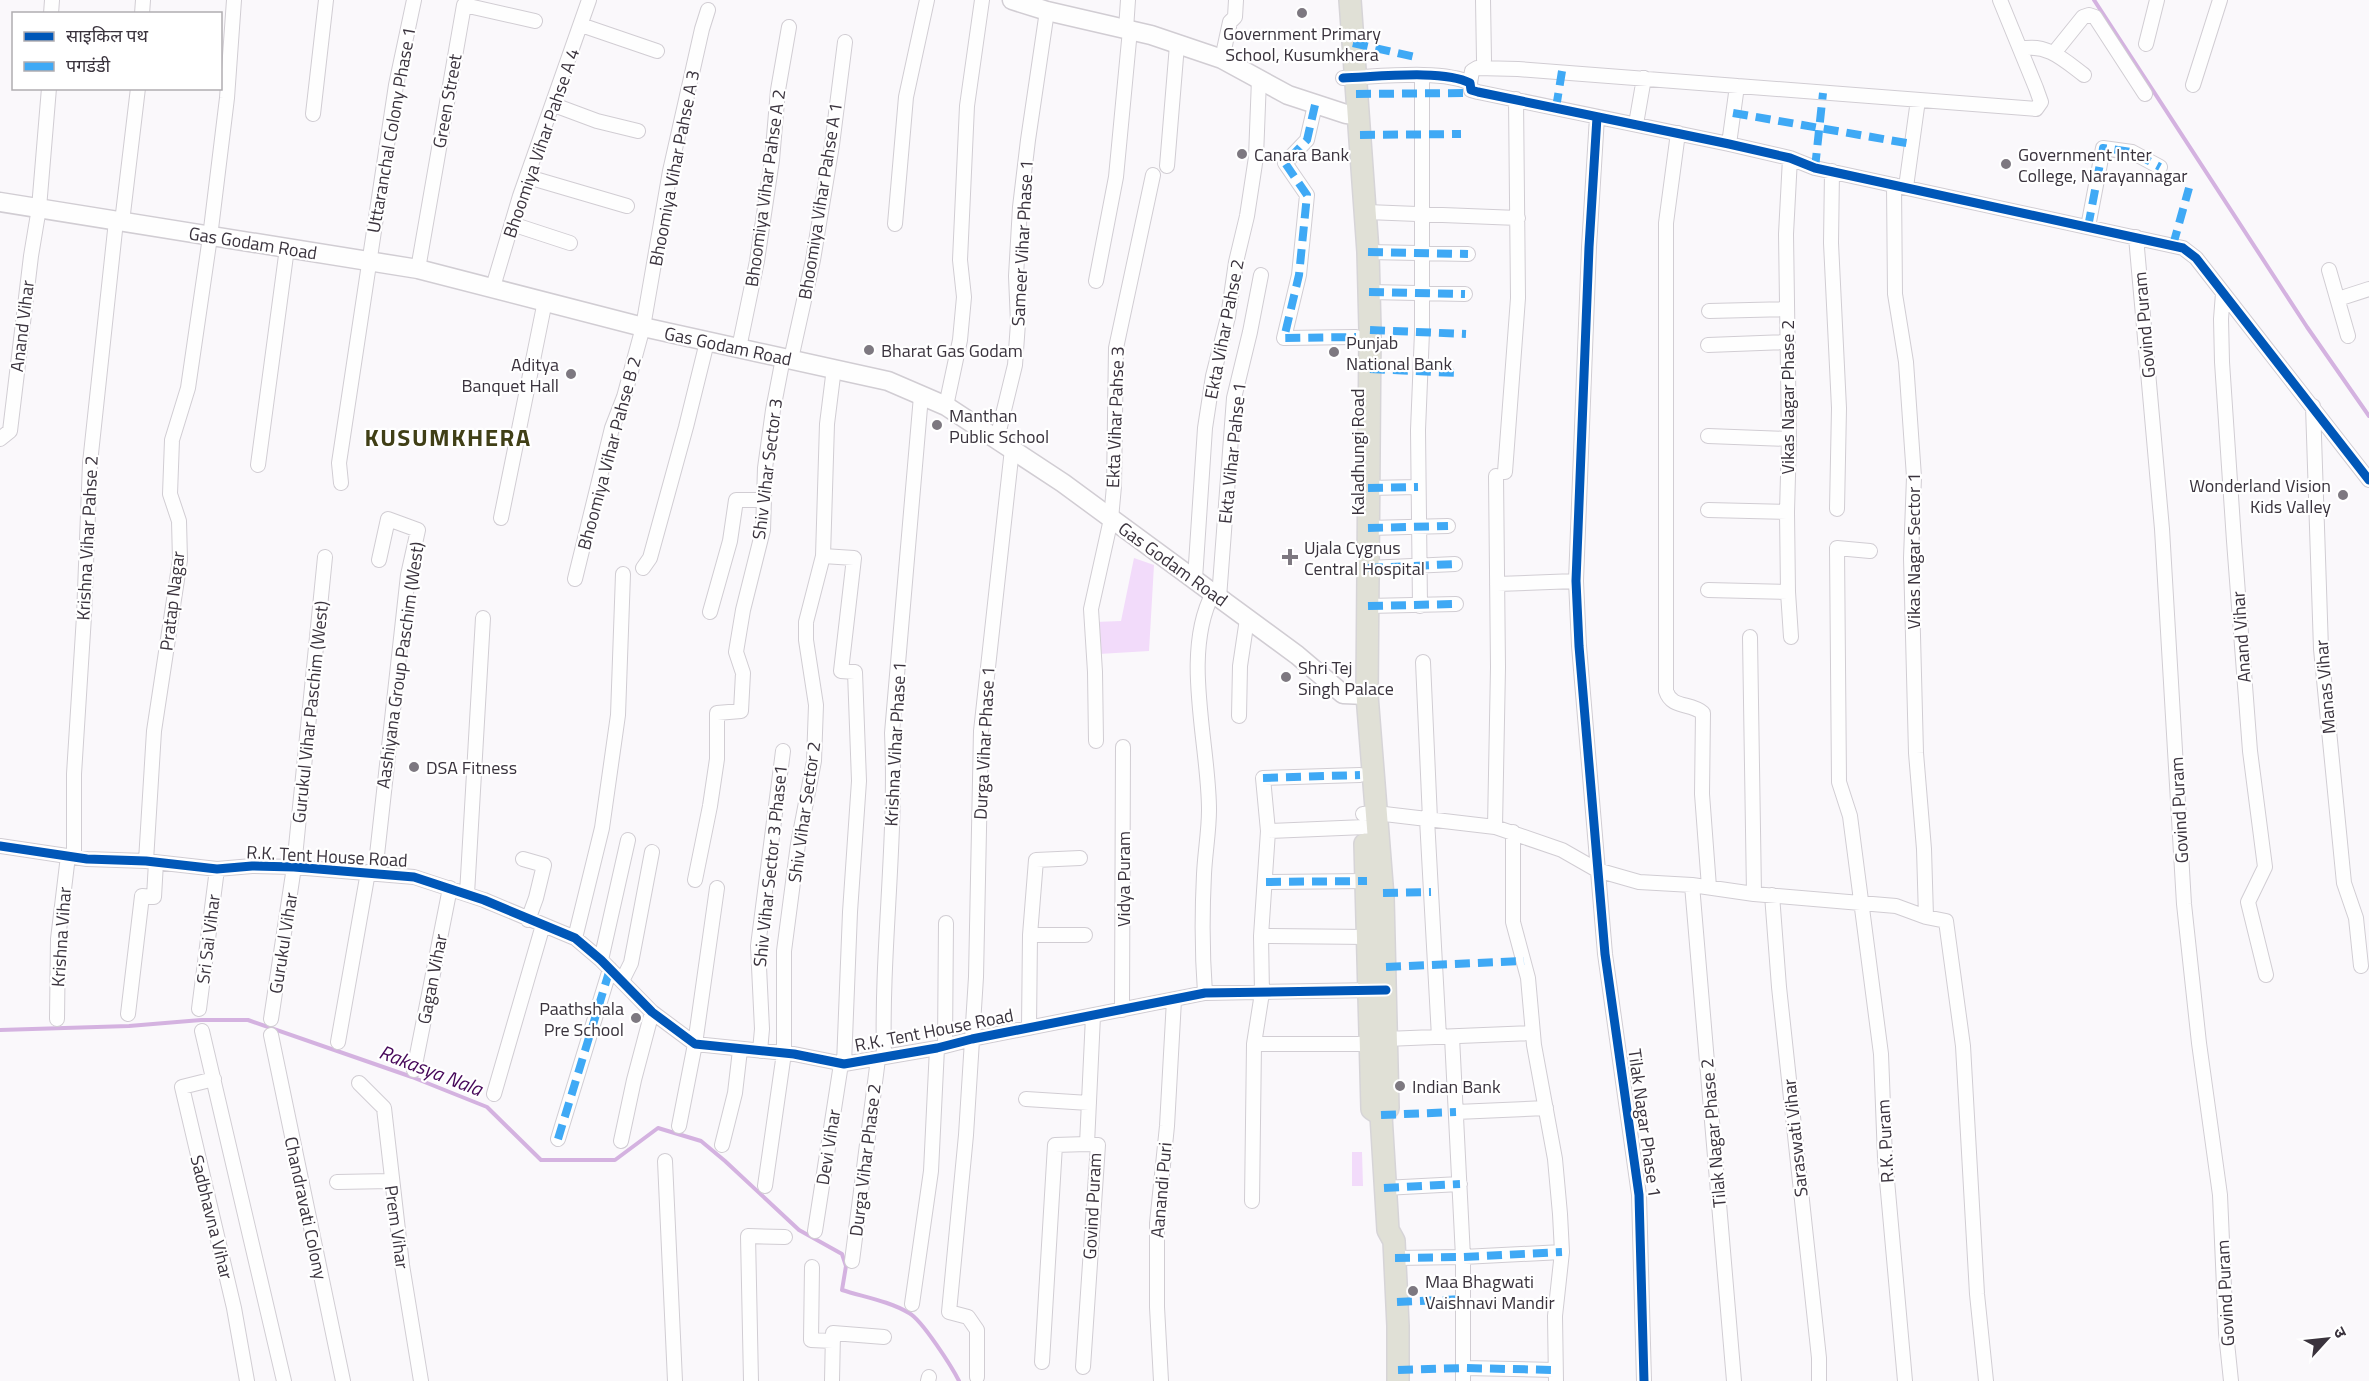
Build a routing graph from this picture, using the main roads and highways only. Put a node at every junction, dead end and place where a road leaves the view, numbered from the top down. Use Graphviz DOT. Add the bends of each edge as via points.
graph roads {
  1 [pos="1012,0"];
  2 [pos="1338,0"];
  3 [pos="1350,0"];
  4 [pos="1349,77"];
  5 [pos="1352,115"];
  6 [pos="0,202"];
  7 [pos="1365,476"];
  8 [pos="1362,606"];
  9 [pos="1362,696"];
  10 [pos="1368,818"];
  11 [pos="1378,990"];
  12 [pos="1388,1230"];
  13 [pos="1391,1327"];
  14 [pos="1384,1381"];
  15 [pos="1398,1381"];
  1 -- 5 [label="main road" via="1222,59 1287,95"];
  2 -- 4 [label="main road, Kaladhungi Road"];
  3 -- 4 [label="main road, Kaladhungi Road"];
  4 -- 5 [label="main road, Kaladhungi Road"];
  5 -- 7 [label="main road, Kaladhungi Road" via="1356,337"];
  5 -- 7 [label="main road, Kaladhungi Road" via="1368,252"];
  6 -- 9 [label="main road, Gas Godam Road" via="418,269 643,327 888,381 946,406 1063,483 1297,655 1343,694"];
  7 -- 8 [label="main road, Kaladhungi Road"];
  7 -- 8 [label="main road, Kaladhungi Road" via="1368,568"];
  8 -- 9 [label="main road, Kaladhungi Road"];
  9 -- 10 [label="main road, Kaladhungi Road"];
  9 -- 10 [label="main road, Kaladhungi Road" via="1360,775"];
  10 -- 11 [label="main road, Kaladhungi Road" via="1369,937"];
  10 -- 11 [label="main road, Kaladhungi Road" via="1383,894"];
  11 -- 12 [label="main road, Kaladhungi Road" via="1379,1042 1372,1109 1381,1115"];
  12 -- 13 [label="main road, Kaladhungi Road" via="1394,1241 1395,1258"];
  12 -- 13 [label="main road, Kaladhungi Road" via="1381,1240"];
  13 -- 14 [label="main road, Kaladhungi Road"];
  13 -- 15 [label="main road, Kaladhungi Road"];
}
